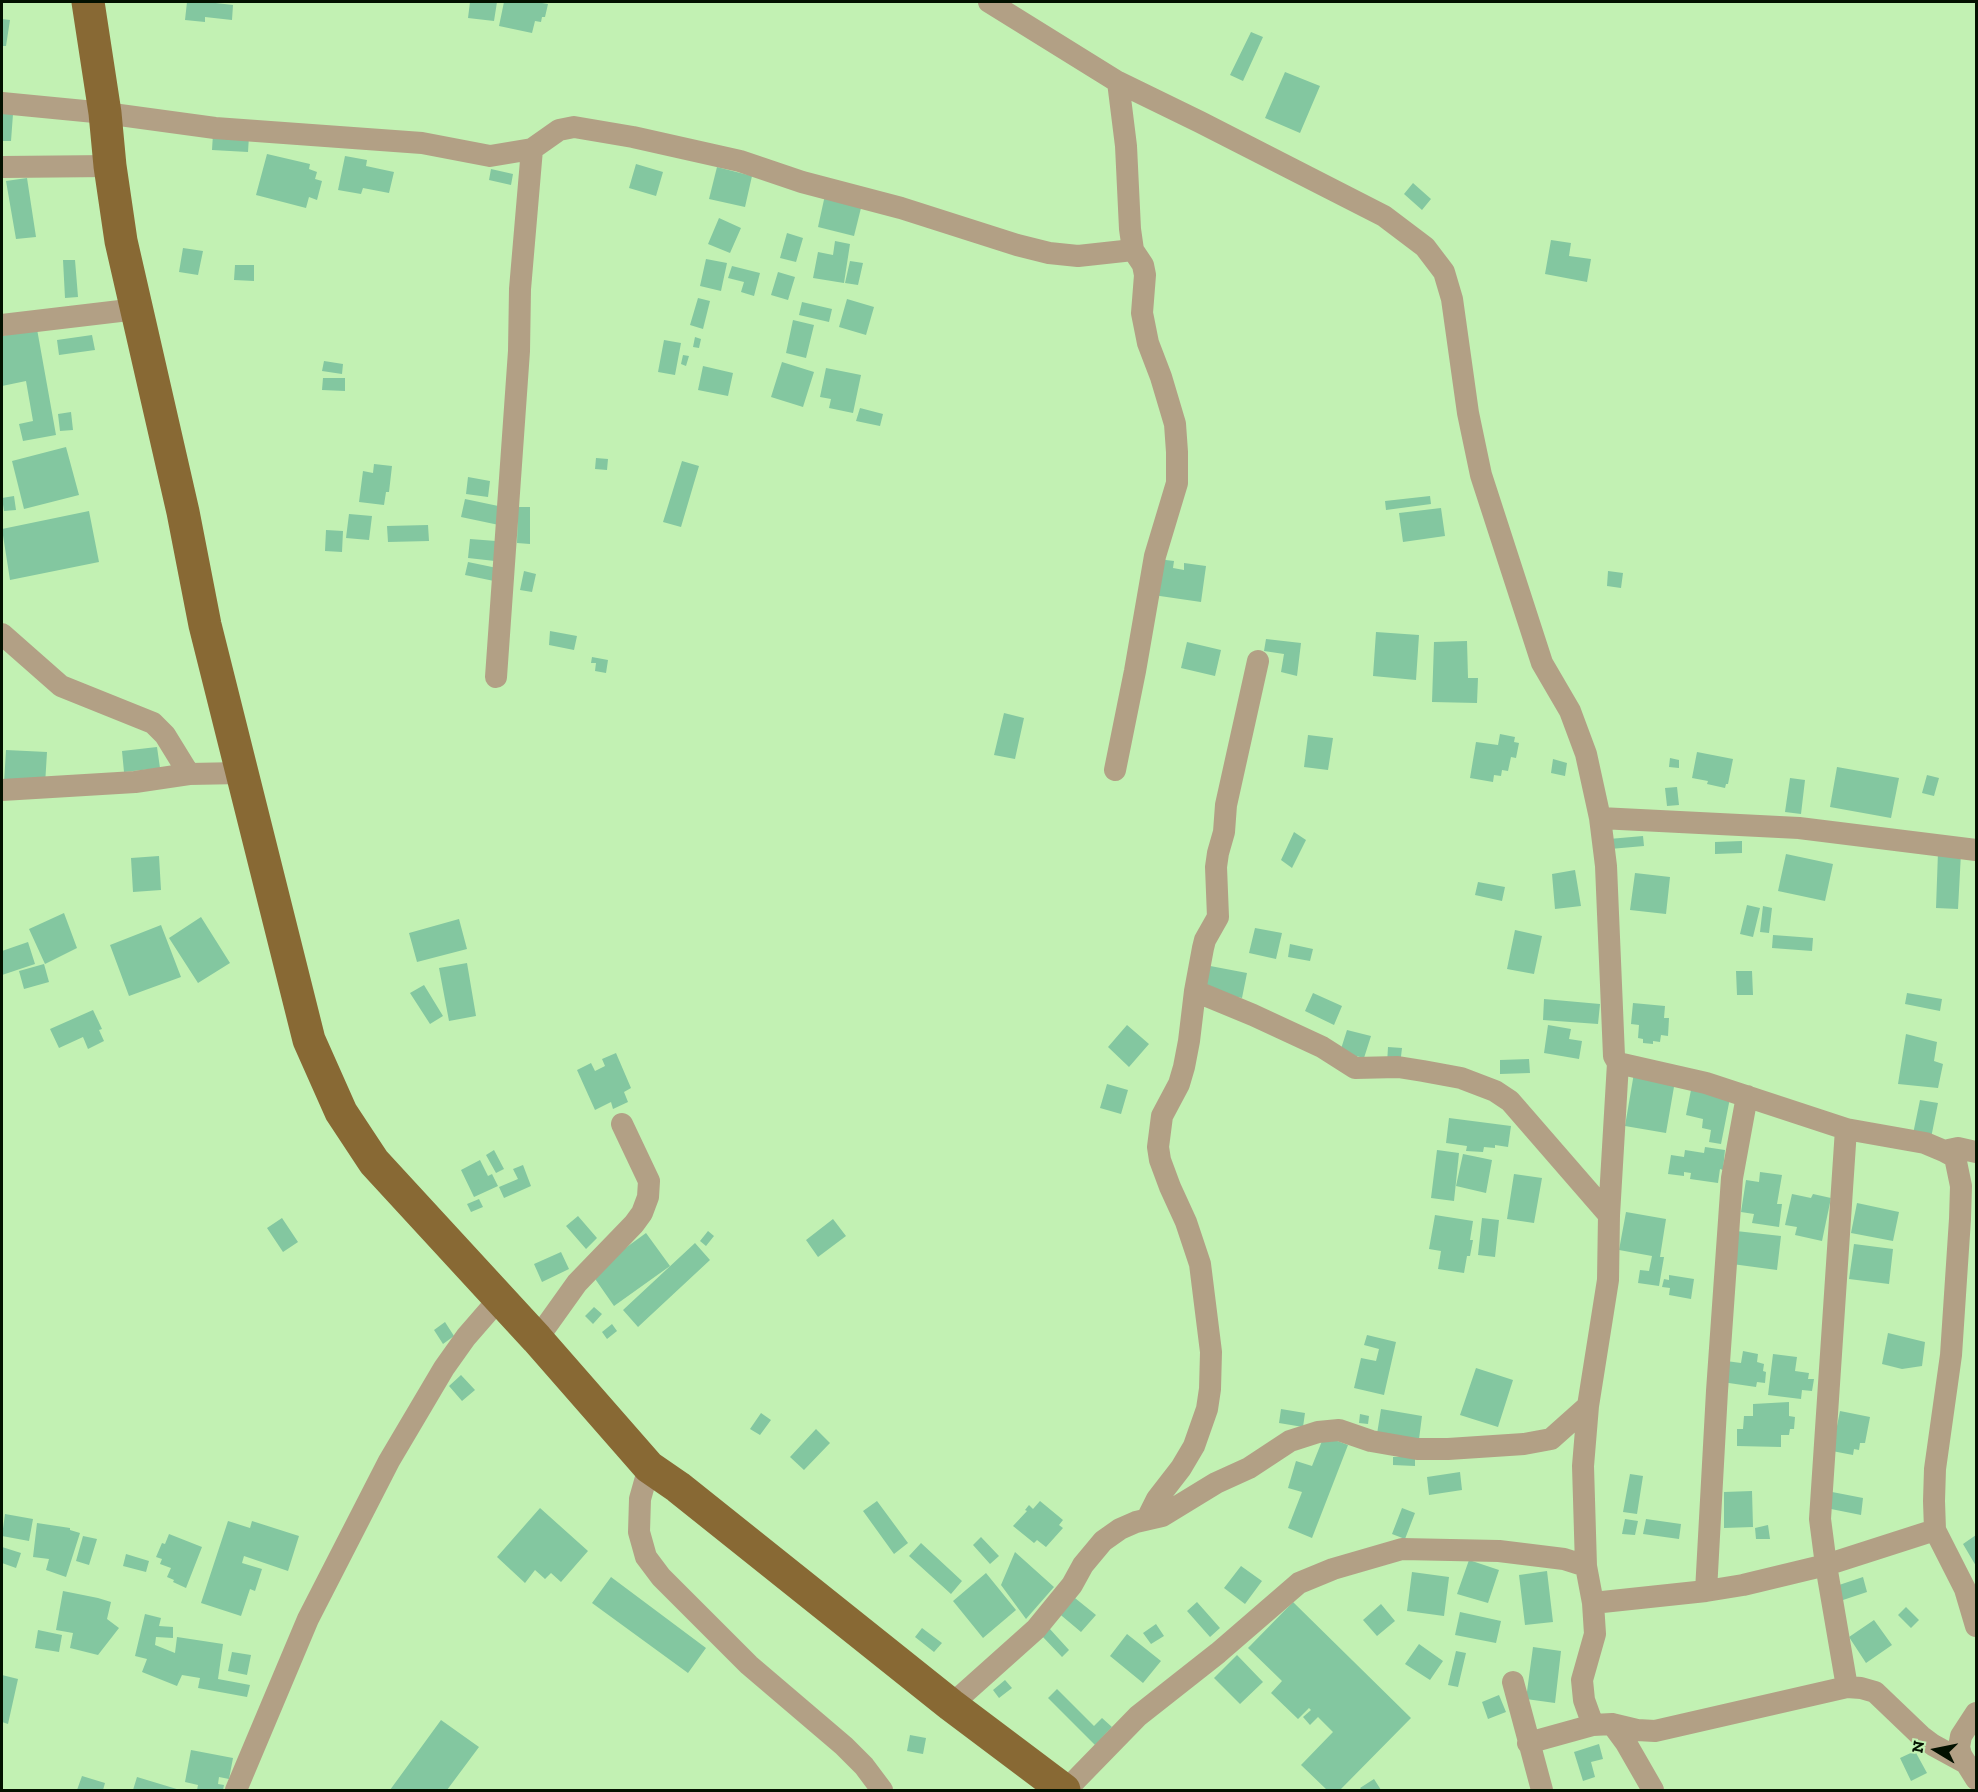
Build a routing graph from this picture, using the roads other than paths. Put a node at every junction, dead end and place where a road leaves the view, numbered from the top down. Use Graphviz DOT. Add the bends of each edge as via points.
graph roads {
  1 [pos="88,2"];
  2 [pos="989,2"];
  3 [pos="1118,82"];
  4 [pos="2,103"];
  5 [pos="105,113"];
  6 [pos="532,149"];
  7 [pos="110,166"];
  8 [pos="2,167"];
  9 [pos="1133,250"];
  10 [pos="137,309"];
  11 [pos="2,325"];
  12 [pos="2,634"];
  13 [pos="1258,661"];
  14 [pos="496,677"];
  15 [pos="1115,770"];
  16 [pos="242,773"];
  17 [pos="189,774"];
  18 [pos="2,789"];
  19 [pos="1600,818"];
  20 [pos="1977,850"];
  21 [pos="1194,991"];
  22 [pos="1618,1063"];
  23 [pos="1747,1096"];
  24 [pos="622,1124"];
  25 [pos="1846,1129"];
  26 [pos="1944,1151"];
  27 [pos="1977,1152"];
  28 [pos="1609,1215"];
  29 [pos="499,1299"];
  30 [pos="537,1339"];
  31 [pos="1588,1406"];
  32 [pos="649,1467"];
  33 [pos="1148,1519"];
  34 [pos="1935,1530"];
  35 [pos="1826,1565"];
  36 [pos="1586,1566"];
  37 [pos="1706,1591"];
  38 [pos="1593,1603"];
  39 [pos="1977,1626"];
  40 [pos="1513,1682"];
  41 [pos="1847,1687"];
  42 [pos="951,1705"];
  43 [pos="1977,1713"];
  44 [pos="1603,1724"];
  45 [pos="1528,1743"];
  46 [pos="1971,1771"];
  47 [pos="236,1791"];
  48 [pos="882,1791"];
  49 [pos="1065,1791"];
  50 [pos="1542,1791"];
  51 [pos="1653,1791"];
  1 -- 5 [label="main road"];
  2 -- 3 [label="street"];
  3 -- 9 [label="street"];
  3 -- 19 [label="street" via="1384,216 1425,247 1444,272 1452,299 1481,475 1542,663 1570,711 1586,754"];
  4 -- 5 [label="street"];
  5 -- 6 [label="street" via="215,128 422,144 490,156"];
  5 -- 7 [label="main road"];
  6 -- 9 [label="street" via="559,130 574,127 740,161 1049,253 1078,256"];
  6 -- 14 [label="street"];
  7 -- 8 [label="street"];
  7 -- 10 [label="main road" via="121,241"];
  9 -- 15 [label="street" via="1145,275 1145,332 1175,424 1177,483 1155,556"];
  10 -- 11 [label="street"];
  10 -- 16 [label="main road" via="205,625"];
  12 -- 17 [label="street" via="61,686 153,723"];
  13 -- 21 [label="street" via="1218,853 1218,917 1205,940"];
  16 -- 17 [label="street"];
  16 -- 29 [label="main road" via="309,1040 341,1112 374,1162"];
  17 -- 18 [label="street" via="135,782"];
  19 -- 20 [label="street" via="1799,828"];
  19 -- 22 [label="street" via="1606,866 1612,1044"];
  21 -- 28 [label="street" via="1322,1047 1355,1068 1398,1067 1461,1078 1495,1090 1516,1108"];
  21 -- 33 [label="street" via="1184,1067 1162,1116 1158,1147 1200,1264 1211,1352 1210,1389 1194,1446 1157,1499"];
  22 -- 23 [label="street"];
  22 -- 28 [label="street"];
  23 -- 25 [label="street"];
  23 -- 37 [label="street" via="1732,1178"];
  24 -- 30 [label="street" via="649,1181 642,1213 577,1283"];
  25 -- 26 [label="street" via="1925,1143"];
  25 -- 35 [label="street" via="1820,1519"];
  26 -- 27 [label="street" via="1958,1148"];
  26 -- 34 [label="street" via="1955,1157 1961,1186 1952,1355 1935,1469"];
  28 -- 31 [label="street" via="1608,1280"];
  29 -- 30 [label="main road"];
  29 -- 47 [label="street" via="444,1368 384,1471 308,1619"];
  30 -- 32 [label="main road"];
  31 -- 33 [label="street" via="1551,1439 1524,1444 1417,1449 1339,1430 1318,1432 1290,1441 1162,1516"];
  31 -- 36 [label="street" via="1583,1466"];
  32 -- 42 [label="main road"];
  32 -- 48 [label="street" via="640,1499 639,1532 646,1557 749,1665 844,1746"];
  33 -- 42 [label="street" via="1120,1529 1103,1542 1036,1629"];
  34 -- 35 [label="street"];
  34 -- 39 [label="street" via="1965,1588"];
  35 -- 37 [label="street"];
  35 -- 41 [label="street"];
  36 -- 38 [label="street"];
  36 -- 49 [label="street" via="1564,1559 1499,1551 1402,1549 1299,1583 1138,1716"];
  37 -- 38 [label="street"];
  38 -- 44 [label="street" via="1595,1634 1582,1680 1584,1700"];
  40 -- 45 [label="street"];
  41 -- 44 [label="street" via="1655,1731"];
  41 -- 46 [label="street" via="1875,1692 1921,1736"];
  42 -- 49 [label="main road"];
  43 -- 46 [label="street" via="1959,1741 1961,1755"];
  44 -- 45 [label="street"];
  44 -- 51 [label="street" via="1626,1743"];
  45 -- 50 [label="street"];
}
